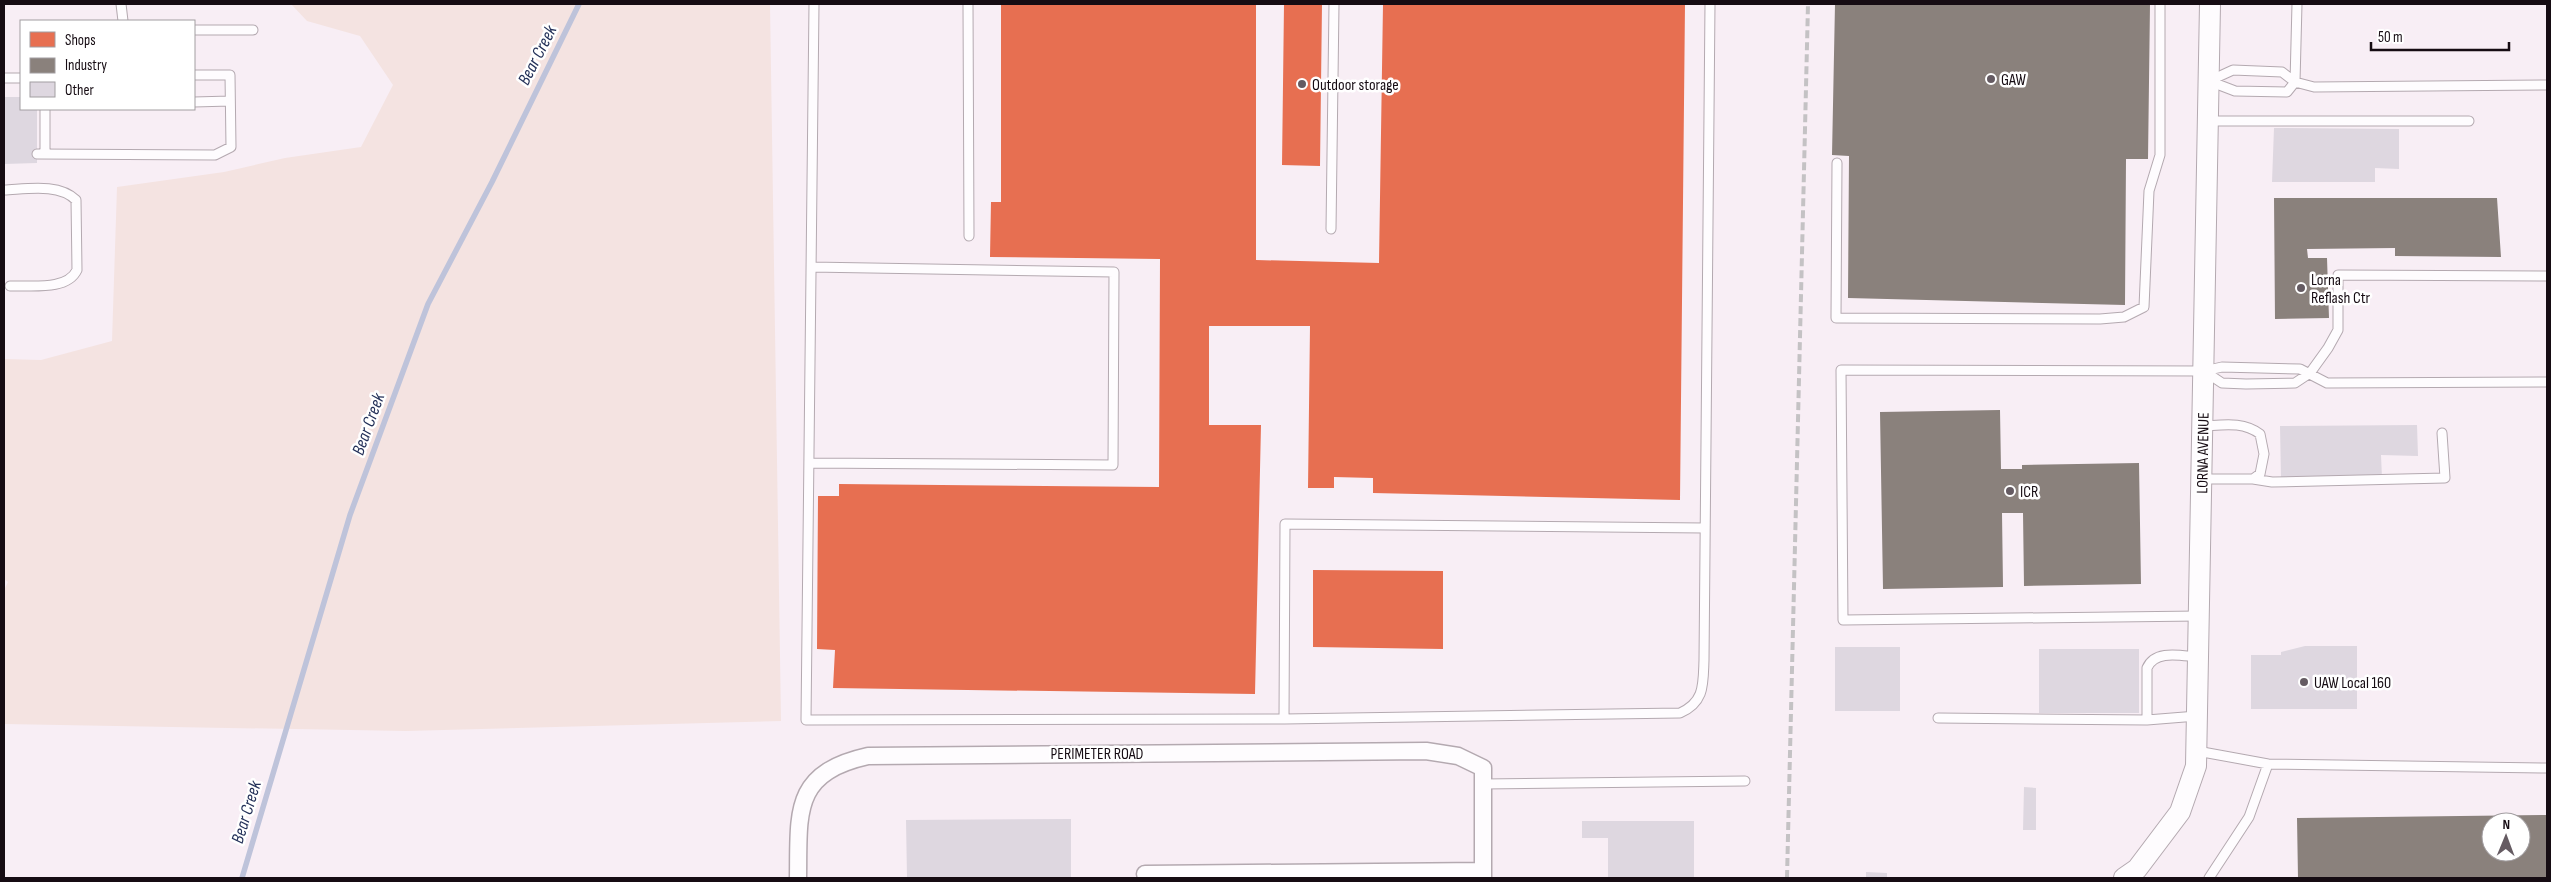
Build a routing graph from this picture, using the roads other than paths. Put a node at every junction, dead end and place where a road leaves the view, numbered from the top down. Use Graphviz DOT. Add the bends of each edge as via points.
graph roads {
  1 [pos="121,4"];
  2 [pos="814,4"];
  3 [pos="968,4"];
  4 [pos="1334,4"];
  5 [pos="1710,4"];
  6 [pos="2160,4"];
  7 [pos="2210,4"];
  8 [pos="2297,4"];
  9 [pos="123,20"];
  10 [pos="195,30"];
  11 [pos="253,30"];
  12 [pos="195,76"];
  13 [pos="4,78"];
  14 [pos="20,78"];
  15 [pos="2209,81"];
  16 [pos="2295,82"];
  17 [pos="2547,85"];
  18 [pos="230,101"];
  19 [pos="195,102"];
  20 [pos="45,110"];
  21 [pos="2208,121"];
  22 [pos="2469,121"];
  23 [pos="1837,163"];
  24 [pos="4,190"];
  25 [pos="1331,229"];
  26 [pos="969,236"];
  27 [pos="811,267"];
  28 [pos="2547,276"];
  29 [pos="10,286"];
  30 [pos="2204,371"];
  31 [pos="2310,372"];
  32 [pos="2547,382"];
  33 [pos="2202,426"];
  34 [pos="2442,433"];
  35 [pos="809,463"];
  36 [pos="2202,479"];
  37 [pos="2253,479"];
  38 [pos="1704,528"];
  39 [pos="2200,616"];
  40 [pos="2199,657"];
  41 [pos="2198,716"];
  42 [pos="1938,718"];
  43 [pos="1284,719"];
  44 [pos="2147,720"];
  45 [pos="2197,751"];
  46 [pos="2268,764"];
  47 [pos="2547,768"];
  48 [pos="1745,781"];
  49 [pos="1483,784"];
  50 [pos="1145,874"];
  51 [pos="1483,875"];
  52 [pos="798,878"];
  53 [pos="2124,878"];
  54 [pos="2209,878"];
  1 -- 9 [label="lane"];
  2 -- 27 [label="lane"];
  3 -- 26 [label="lane"];
  4 -- 25 [label="lane"];
  5 -- 38 [label="lane"];
  6 -- 23 [label="lane" via="2160,154 2149,191 2144,307 2124,317 1836,318"];
  7 -- 15 [label="street, LORNA AVENUE"];
  8 -- 16 [label="lane"];
  10 -- 11 [label="lane"];
  12 -- 18 [label="lane" via="230,75"];
  13 -- 14 [label="lane"];
  15 -- 16 [label="lane" via="2233,70 2282,72"];
  15 -- 16 [label="lane" via="2235,91 2272,92 2287,92"];
  15 -- 21 [label="street, LORNA AVENUE"];
  16 -- 17 [label="lane" via="2314,87"];
  18 -- 19 [label="lane"];
  18 -- 20 [label="lane" via="231,147 215,155 41,154"];
  21 -- 22 [label="lane"];
  21 -- 30 [label="street, LORNA AVENUE"];
  24 -- 29 [label="lane" via="56,189 76,200 77,270 73,278 63,283"];
  27 -- 35 [label="lane"];
  27 -- 35 [label="lane" via="1114,272 1113,465"];
  28 -- 31 [label="lane" via="2338,275 2338,330"];
  30 -- 31 [label="lane" via="2222,367 2288,368"];
  30 -- 31 [label="lane" via="2222,383 2246,384 2294,383"];
  30 -- 33 [label="street, LORNA AVENUE"];
  30 -- 39 [label="lane" via="1842,370 1844,620"];
  31 -- 32 [label="lane" via="2327,383 2344,384"];
  33 -- 36 [label="street, LORNA AVENUE"];
  33 -- 37 [label="lane" via="2244,425 2260,434 2263,466"];
  34 -- 37 [label="lane" via="2445,478 2272,482"];
  35 -- 43 [label="lane" via="806,720"];
  36 -- 37 [label="lane"];
  36 -- 39 [label="street, LORNA AVENUE"];
  38 -- 43 [label="lane" via="1703,683 1700,696 1692,707 1680,713"];
  38 -- 43 [label="lane" via="1285,524"];
  39 -- 40 [label="street, LORNA AVENUE"];
  40 -- 41 [label="street, LORNA AVENUE"];
  40 -- 44 [label="lane" via="2170,655 2150,662 2147,668"];
  41 -- 44 [label="lane"];
  41 -- 45 [label="street, LORNA AVENUE"];
  42 -- 44 [label="lane"];
  45 -- 46 [label="lane"];
  45 -- 53 [label="street, LORNA AVENUE" via="2196,766 2180,812 2137,869"];
  46 -- 47 [label="lane"];
  46 -- 54 [label="lane" via="2249,817"];
  48 -- 49 [label="lane"];
  49 -- 51 [label="street"];
  49 -- 52 [label="street, PERIMETER ROAD" via="1483,768 1458,756 1426,751 868,756 835,765 811,786 800,814"];
  50 -- 51 [label="street"];
}
